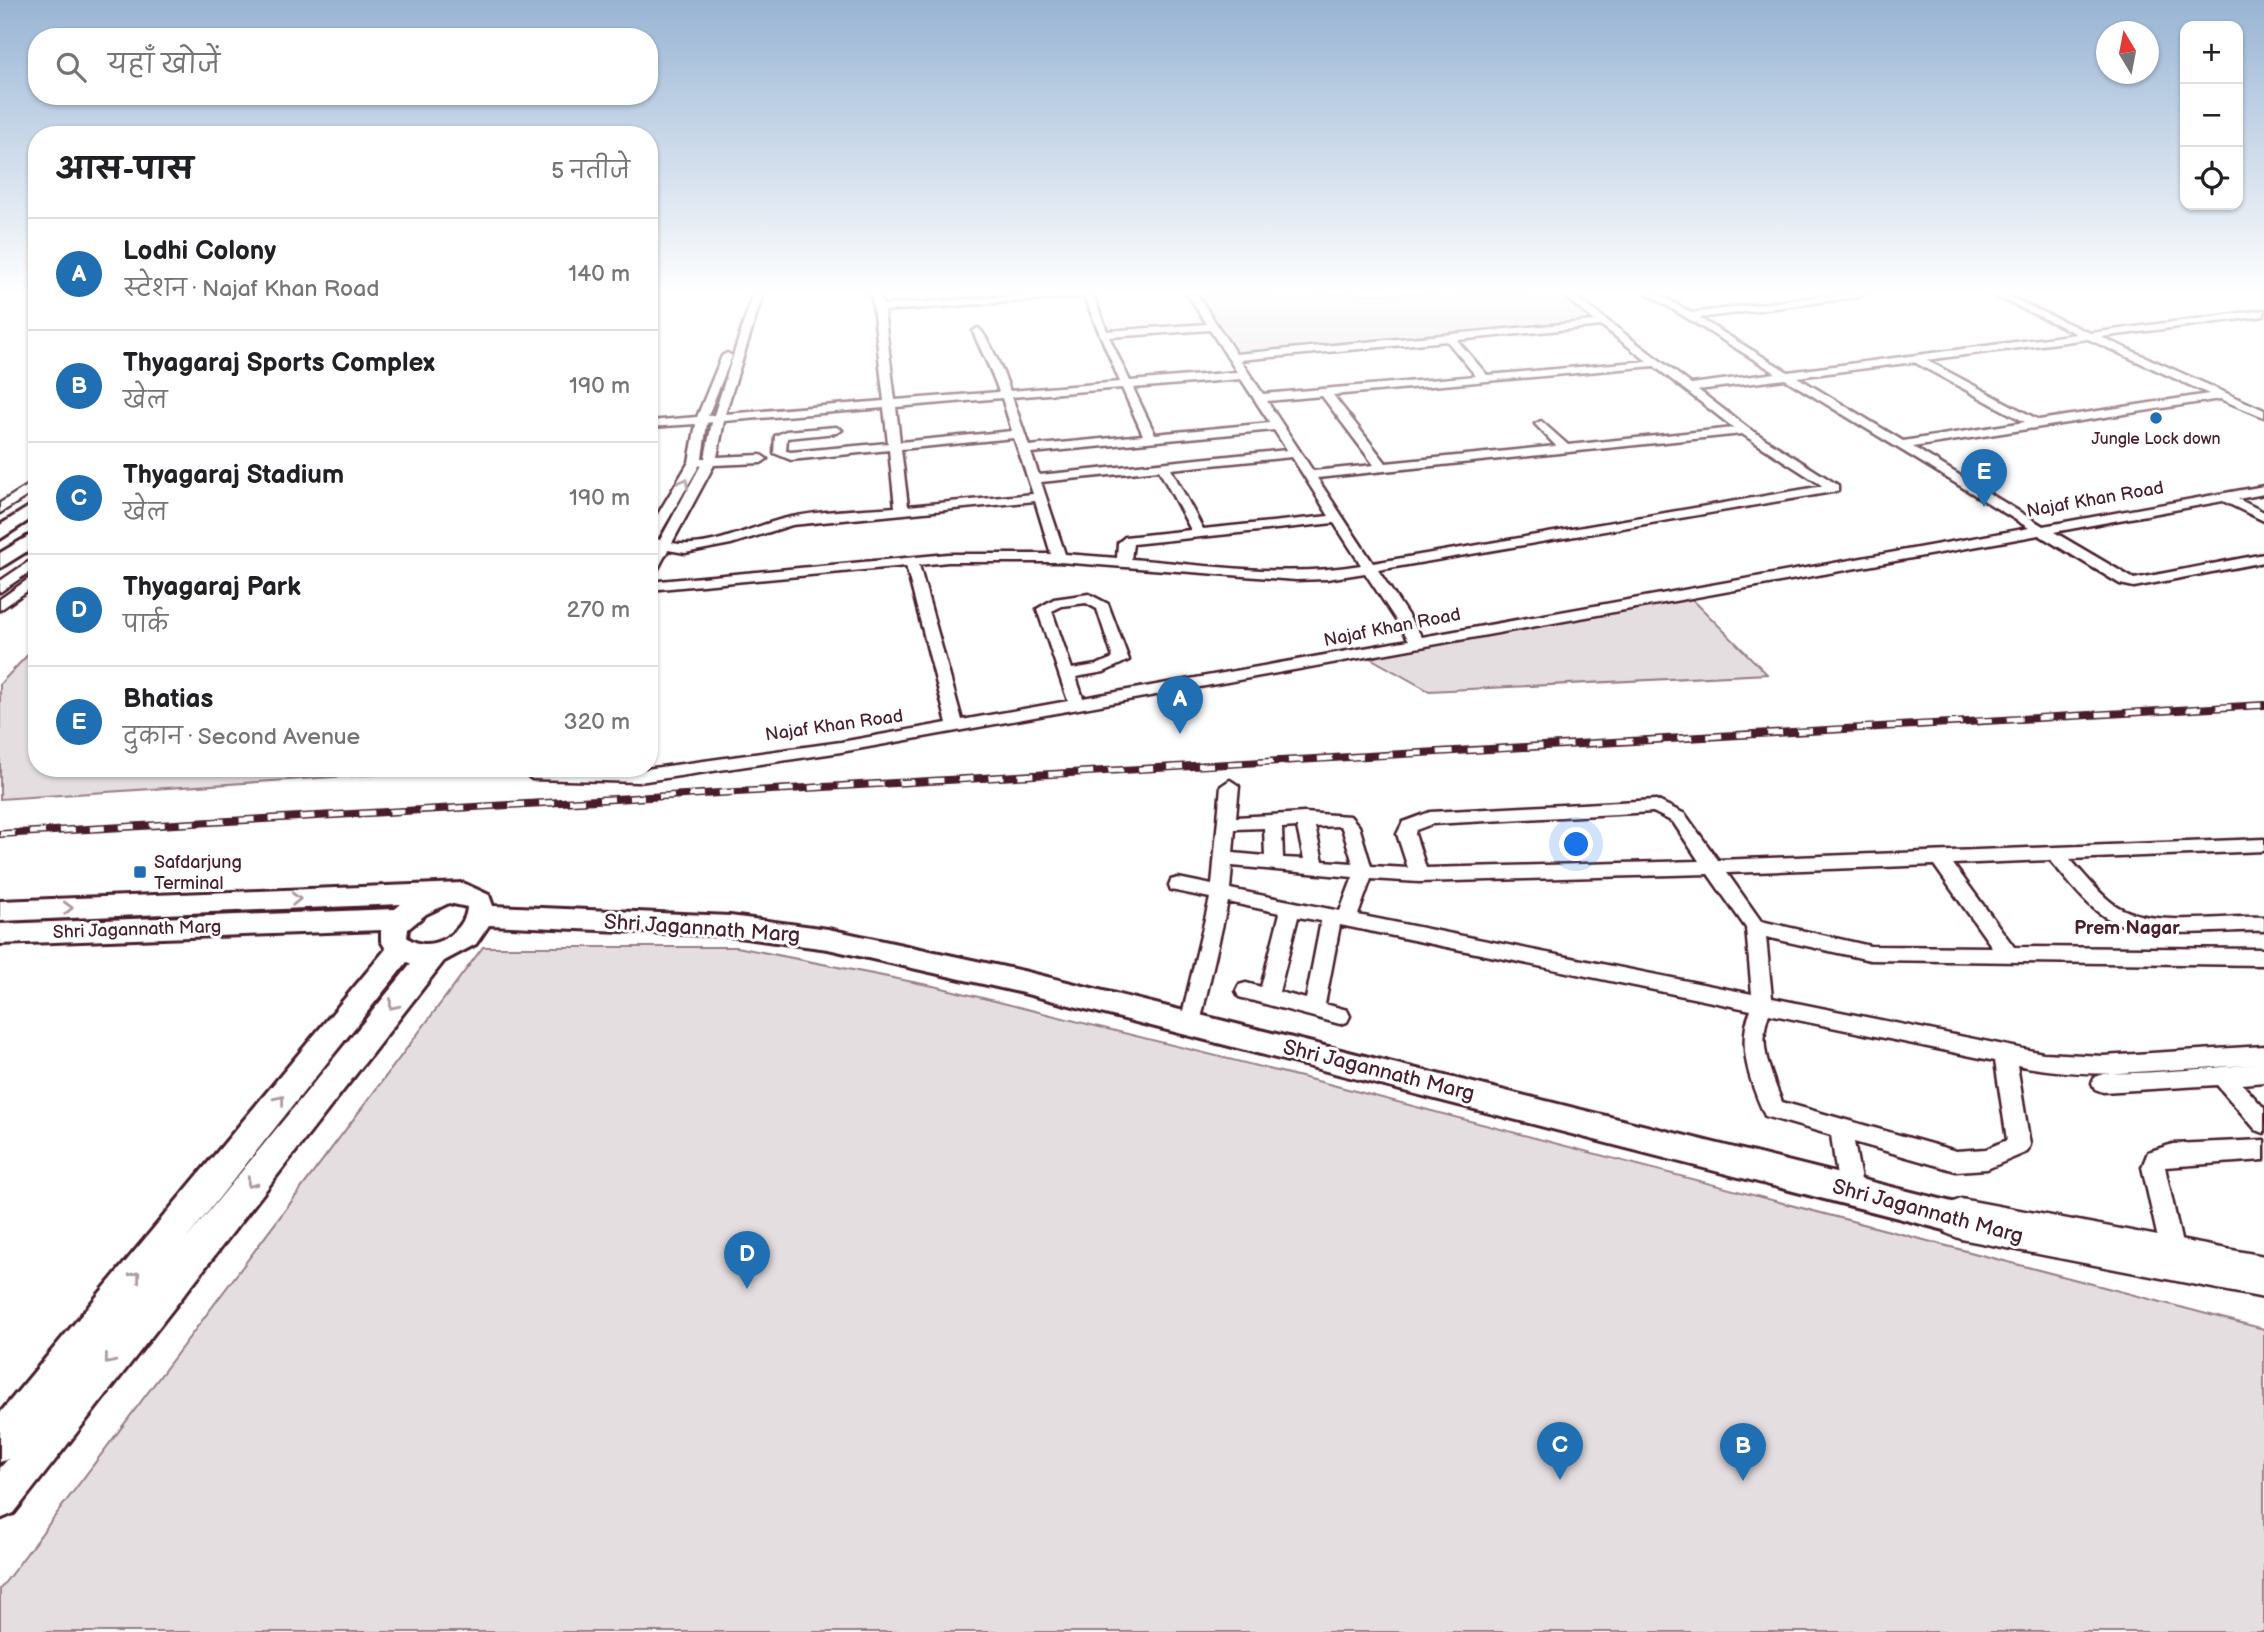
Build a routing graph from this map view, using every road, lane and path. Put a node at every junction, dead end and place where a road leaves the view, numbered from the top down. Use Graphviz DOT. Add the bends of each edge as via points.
graph roads {
  1 [pos="720,370"];
  2 [pos="734,370"];
  3 [pos="885,370"];
  4 [pos="998,370"];
  5 [pos="1119,370"];
  6 [pos="1243,370"];
  7 [pos="1482,370"];
  8 [pos="1595,370"];
  9 [pos="1665,370"];
  10 [pos="1779,370"];
  11 [pos="1842,370"];
  12 [pos="1937,370"];
  13 [pos="2166,370"];
  14 [pos="1246,375"];
  15 [pos="1790,377"];
  16 [pos="1494,382"];
  17 [pos="1125,385"];
  18 [pos="1688,388"];
  19 [pos="1325,393"];
  20 [pos="1007,394"];
  21 [pos="2222,395"];
  22 [pos="1260,398"];
  23 [pos="889,403"];
  24 [pos="2264,414"];
  25 [pos="719,416"];
  26 [pos="658,417"];
  27 [pos="703,417"];
  28 [pos="658,423"];
  29 [pos="1541,424"];
  30 [pos="2037,424"];
  31 [pos="1279,426"];
  32 [pos="1744,429"];
  33 [pos="836,430"];
  34 [pos="1019,434"];
  35 [pos="1152,439"];
  36 [pos="1902,445"];
  37 [pos="895,447"];
  38 [pos="1566,449"];
  39 [pos="1025,450"];
  40 [pos="1295,453"];
  41 [pos="761,459"];
  42 [pos="710,461"];
  43 [pos="695,462"];
  44 [pos="1163,466"];
  45 [pos="1382,467"];
  46 [pos="1308,475"];
  47 [pos="1034,479"];
  48 [pos="28,490"];
  49 [pos="2264,490"];
  50 [pos="2225,497"];
  51 [pos="1040,498"];
  52 [pos="0,509"];
  53 [pos="902,510"];
  54 [pos="28,514"];
  55 [pos="2264,517"];
  56 [pos="1337,519"];
  57 [pos="658,526"];
  58 [pos="2040,530"];
  59 [pos="0,533"];
  60 [pos="1199,533"];
  61 [pos="28,542"];
  62 [pos="658,544"];
  63 [pos="666,546"];
  64 [pos="1059,558"];
  65 [pos="2264,558"];
  66 [pos="658,559"];
  67 [pos="911,561"];
  68 [pos="0,562"];
  69 [pos="1124,563"];
  70 [pos="28,566"];
  71 [pos="1368,566"];
  72 [pos="28,584"];
  73 [pos="658,585"];
  74 [pos="0,588"];
  75 [pos="0,606"];
  76 [pos="1418,643"];
  77 [pos="1067,674"];
  78 [pos="1078,706"];
  79 [pos="956,728"];
  80 [pos="658,769"];
  81 [pos="1230,786"];
  82 [pos="1304,820"];
  83 [pos="1273,821"];
  84 [pos="1227,822"];
  85 [pos="2264,845"];
  86 [pos="2053,852"];
  87 [pos="1225,859"];
  88 [pos="1940,859"];
  89 [pos="1273,864"];
  90 [pos="1315,867"];
  91 [pos="1712,868"];
  92 [pos="1364,871"];
  93 [pos="1419,875"];
  94 [pos="1178,884"];
  95 [pos="449,893"];
  96 [pos="1220,894"];
  97 [pos="1291,907"];
  98 [pos="0,911"];
  99 [pos="482,915"];
  100 [pos="1339,916"];
  101 [pos="2264,924"];
  102 [pos="1755,927"];
  103 [pos="0,934"];
  104 [pos="401,934"];
  105 [pos="436,952"];
  106 [pos="2009,955"];
  107 [pos="2264,957"];
  108 [pos="1246,991"];
  109 [pos="1268,997"];
  110 [pos="1763,1005"];
  111 [pos="1314,1009"];
  112 [pos="1340,1016"];
  113 [pos="1190,1023"];
  114 [pos="2264,1055"];
  115 [pos="2005,1056"];
  116 [pos="2264,1073"];
  117 [pos="2222,1076"];
  118 [pos="2103,1083"];
  119 [pos="2264,1123"];
  120 [pos="1841,1128"];
  121 [pos="2264,1150"];
  122 [pos="1852,1191"];
  123 [pos="1961,1219"];
  124 [pos="2176,1259"];
  125 [pos="2264,1277"];
  126 [pos="2264,1296"];
  127 [pos="0,1443"];
  128 [pos="0,1499"];
  1 -- 27 [label="street"];
  2 -- 25 [label="street"];
  3 -- 23 [label="street"];
  4 -- 20 [label="street"];
  5 -- 17 [label="street"];
  6 -- 14 [label="street"];
  7 -- 16 [label="street"];
  8 -- 16 [label="street"];
  9 -- 18 [label="street"];
  10 -- 15 [label="street"];
  11 -- 15 [label="street"];
  12 -- 30 [label="street"];
  13 -- 21 [label="street"];
  14 -- 17 [label="street"];
  14 -- 22 [label="street"];
  15 -- 18 [label="street"];
  15 -- 36 [label="street"];
  16 -- 19 [label="street"];
  17 -- 20 [label="street"];
  17 -- 35 [label="street"];
  18 -- 32 [label="street"];
  19 -- 22 [label="street"];
  19 -- 45 [label="street"];
  20 -- 23 [label="street"];
  20 -- 34 [label="street"];
  21 -- 24 [label="street"];
  21 -- 30 [label="street"];
  22 -- 31 [label="street"];
  23 -- 25 [label="street"];
  23 -- 37 [label="street"];
  25 -- 27 [label="street"];
  25 -- 42 [label="street"];
  26 -- 27 [label="street"];
  27 -- 28 [label="street"];
  27 -- 43 [label="street"];
  29 -- 38 [label="street"];
  30 -- 36 [label="street"];
  31 -- 35 [label="street"];
  31 -- 40 [label="street"];
  32 -- 38 [label="street"];
  32 -- 71 [label="street" via="1834,488"];
  33 -- 37 [label="street" via="781,436 780,453 792,456"];
  34 -- 37 [label="street"];
  34 -- 39 [label="street"];
  35 -- 39 [label="street"];
  36 -- 58 [label="street"];
  37 -- 53 [label="street"];
  38 -- 45 [label="street"];
  39 -- 47 [label="street"];
  40 -- 44 [label="street"];
  40 -- 46 [label="street"];
  41 -- 42 [label="street"];
  42 -- 43 [label="street"];
  42 -- 63 [label="street"];
  57 -- 43 [label="street, one-way"];
  44 -- 47 [label="street"];
  44 -- 60 [label="street"];
  45 -- 46 [label="street"];
  46 -- 56 [label="street"];
  47 -- 51 [label="street"];
  48 -- 52 [label="street"];
  49 -- 50 [label="street, Najaf Khan Road"];
  50 -- 55 [label="street"];
  50 -- 58 [label="street, Najaf Khan Road"];
  51 -- 53 [label="street"];
  51 -- 64 [label="street"];
  53 -- 63 [label="street" via="790,521 731,540 685,549"];
  54 -- 59 [label="street"];
  56 -- 60 [label="street"];
  56 -- 71 [label="street"];
  58 -- 65 [label="street" via="2129,583"];
  58 -- 76 [label="street, Najaf Khan Road"];
  60 -- 69 [label="street" via="1126,541"];
  61 -- 68 [label="street"];
  62 -- 63 [label="street"];
  63 -- 66 [label="street"];
  64 -- 67 [label="street"];
  64 -- 69 [label="street"];
  67 -- 73 [label="street"];
  67 -- 79 [label="street"];
  69 -- 71 [label="street" via="1296,576"];
  70 -- 74 [label="street"];
  71 -- 76 [label="street"];
  72 -- 75 [label="street"];
  76 -- 78 [label="street, Najaf Khan Road"];
  77 -- 77 [label="street" via="1044,609 1089,598 1103,607 1121,660"];
  77 -- 78 [label="street"];
  78 -- 79 [label="street, Najaf Khan Road"];
  79 -- 80 [label="street, Najaf Khan Road"];
  81 -- 84 [label="street"];
  82 -- 83 [label="street"];
  82 -- 90 [label="street"];
  82 -- 92 [label="street" via="1344,820"];
  83 -- 84 [label="street"];
  83 -- 89 [label="street"];
  84 -- 87 [label="street"];
  85 -- 86 [label="street"];
  86 -- 88 [label="street"];
  86 -- 101 [label="street" via="2115,915 2150,924"];
  87 -- 89 [label="street"];
  87 -- 96 [label="street"];
  88 -- 91 [label="street"];
  88 -- 106 [label="street"];
  89 -- 90 [label="street"];
  90 -- 92 [label="street"];
  91 -- 93 [label="street"];
  91 -- 93 [label="street" via="1679,818 1656,806 1430,818 1409,825 1406,834"];
  91 -- 102 [label="street"];
  92 -- 93 [label="street"];
  92 -- 100 [label="street"];
  94 -- 96 [label="street"];
  98 -- 95 [label="street, Shri Jagannath Marg, one-way"];
  95 -- 99 [label="street" via="472,896 480,902"];
  95 -- 104 [label="street" via="417,904"];
  96 -- 97 [label="street"];
  96 -- 113 [label="street"];
  97 -- 100 [label="street"];
  97 -- 109 [label="street"];
  99 -- 105 [label="street" via="467,938"];
  99 -- 113 [label="street, Shri Jagannath Marg" via="785,932"];
  100 -- 110 [label="street"];
  100 -- 111 [label="street"];
  102 -- 106 [label="street" via="1870,953"];
  102 -- 110 [label="street"];
  103 -- 104 [label="street, Shri Jagannath Marg"];
  104 -- 105 [label="street" via="421,954"];
  127 -- 104 [label="street, one-way"];
  105 -- 128 [label="street, one-way"];
  106 -- 107 [label="street"];
  108 -- 109 [label="street"];
  109 -- 111 [label="street"];
  110 -- 115 [label="street"];
  110 -- 120 [label="street" via="1755,1024 1754,1054 1773,1109"];
  111 -- 112 [label="street"];
  113 -- 122 [label="street, Shri Jagannath Marg"];
  114 -- 115 [label="street" via="2104,1065"];
  115 -- 120 [label="street" via="2019,1145 1987,1159 1956,1161"];
  116 -- 117 [label="street"];
  117 -- 118 [label="street"];
  117 -- 119 [label="street"];
  120 -- 122 [label="street"];
  121 -- 124 [label="street" via="2156,1159 2153,1167"];
  122 -- 123 [label="street, Shri Jagannath Marg"];
  123 -- 124 [label="highway"];
  123 -- 126 [label="street, Shri Jagannath Marg"];
  124 -- 125 [label="highway"];
}
